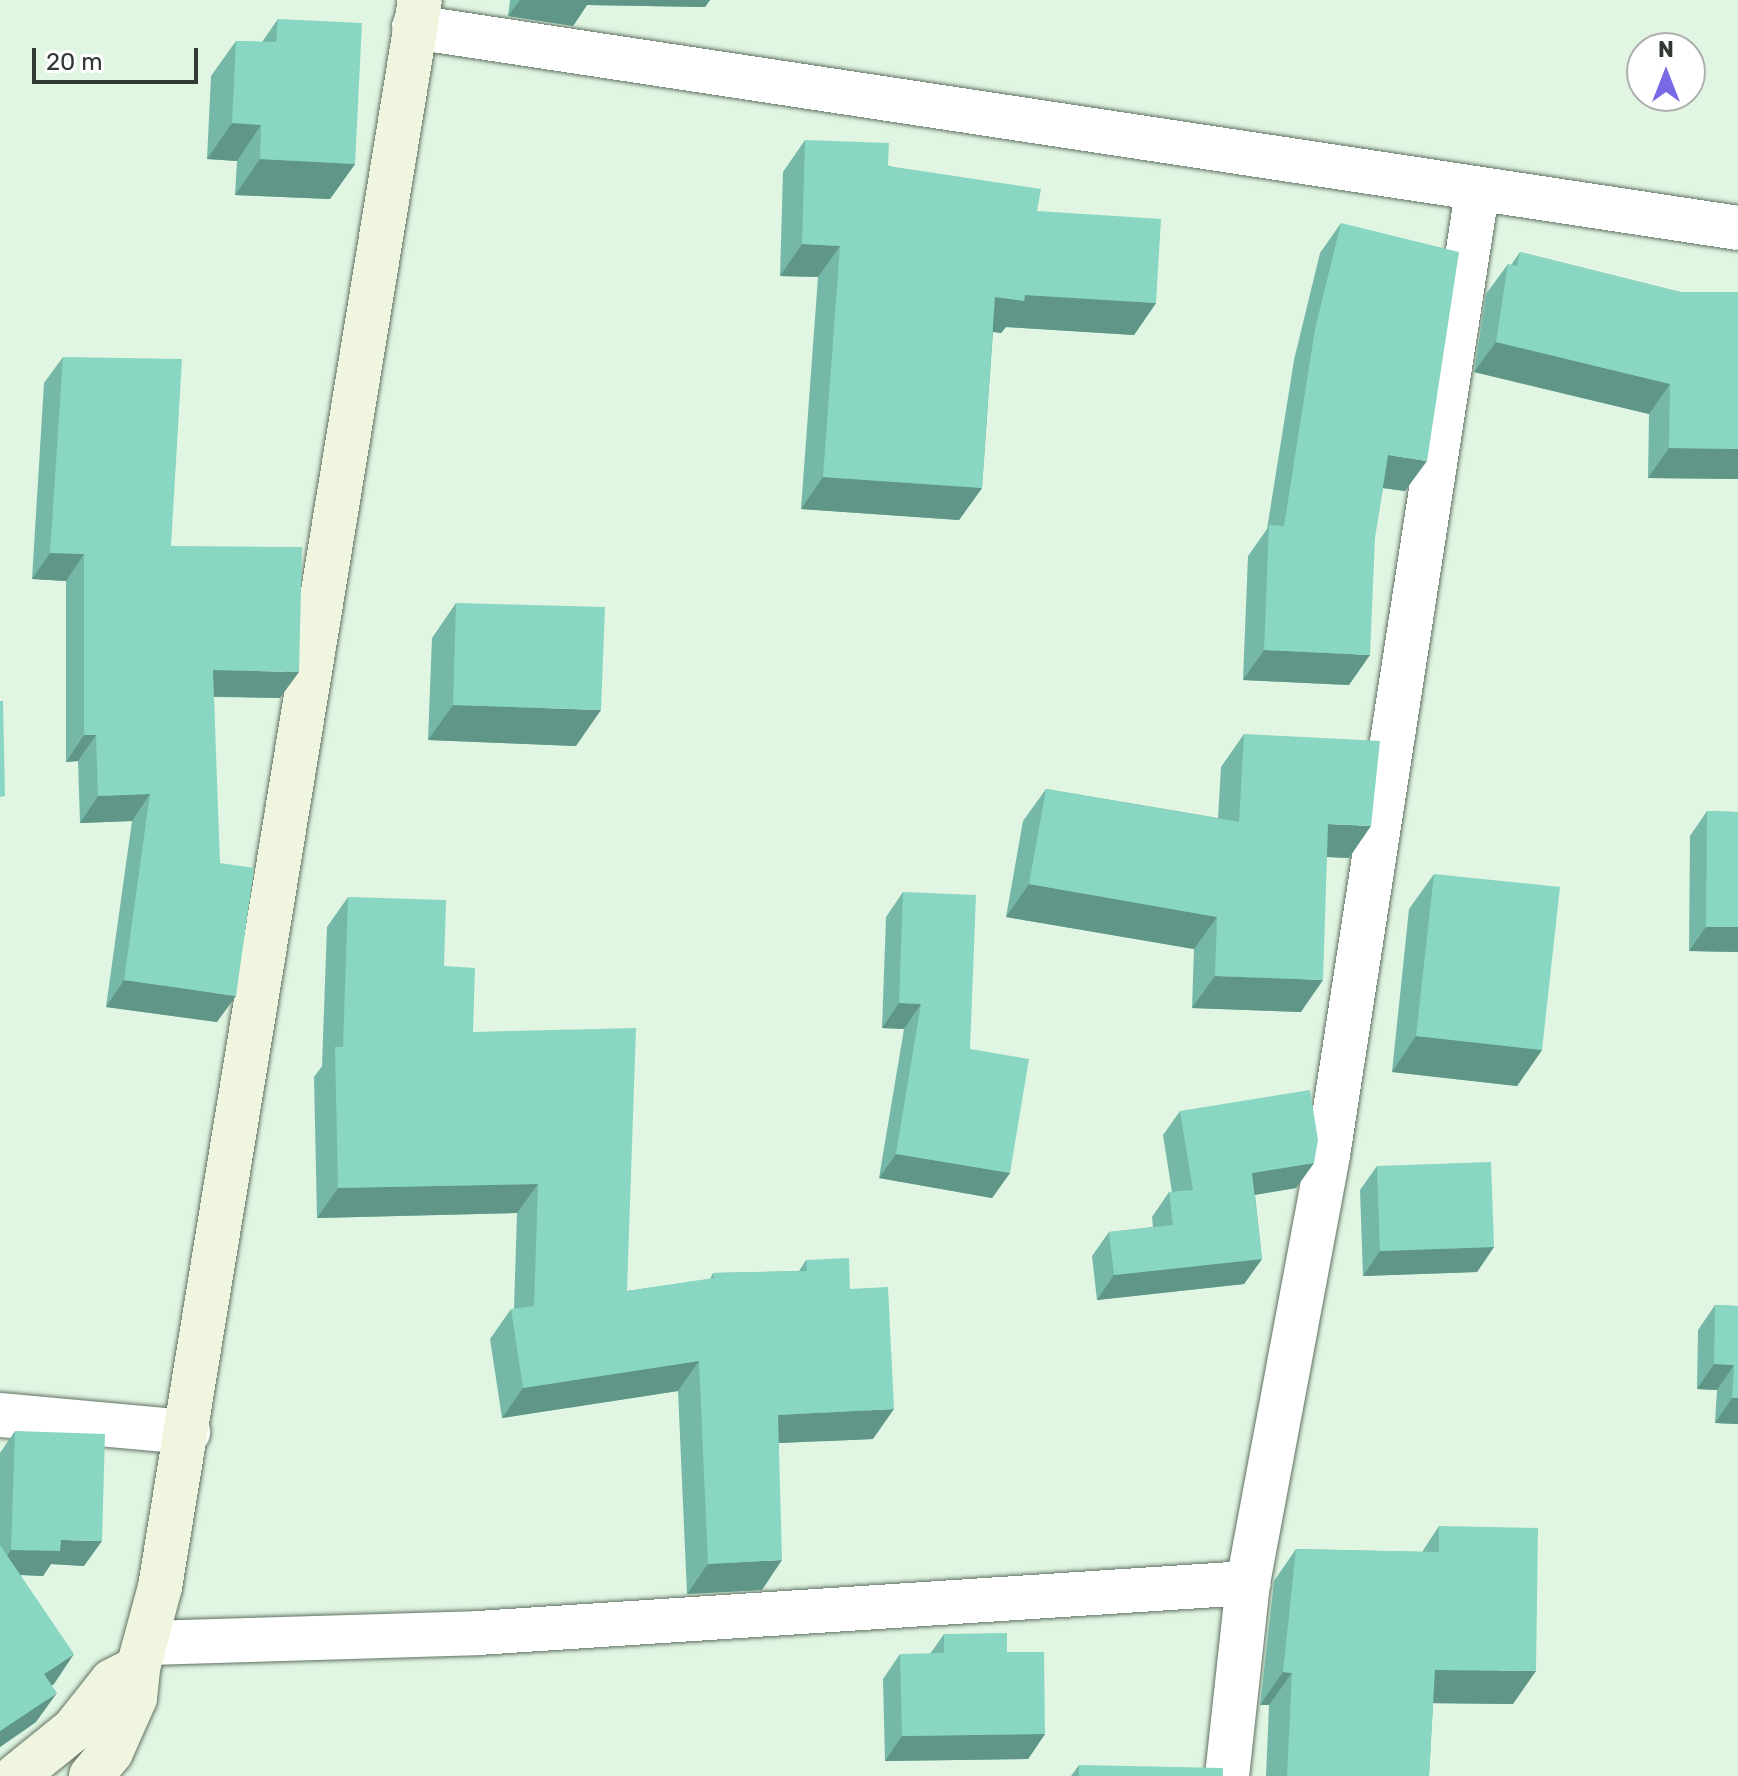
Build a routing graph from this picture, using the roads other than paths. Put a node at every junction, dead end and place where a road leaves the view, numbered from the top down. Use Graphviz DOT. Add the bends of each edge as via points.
graph roads {
  1 [pos="417,14"];
  2 [pos="1477,192"];
  3 [pos="1738,228"];
  4 [pos="0,1415"];
  5 [pos="188,1432"];
  6 [pos="1248,1583"];
  7 [pos="142,1656"];
  8 [pos="108,1768"];
  9 [pos="16,1776"];
  10 [pos="1227,1776"];
  1 -- 2 [label="street"];
  1 -- 5 [label="main road"];
  2 -- 3 [label="street"];
  2 -- 6 [label="street" via="1328,1155"];
  4 -- 5 [label="street"];
  5 -- 7 [label="main road"];
  6 -- 7 [label="street"];
  6 -- 10 [label="street"];
  7 -- 8 [label="main road" via="135,1698"];
  7 -- 9 [label="main road" via="112,1681 74,1729"];
}
